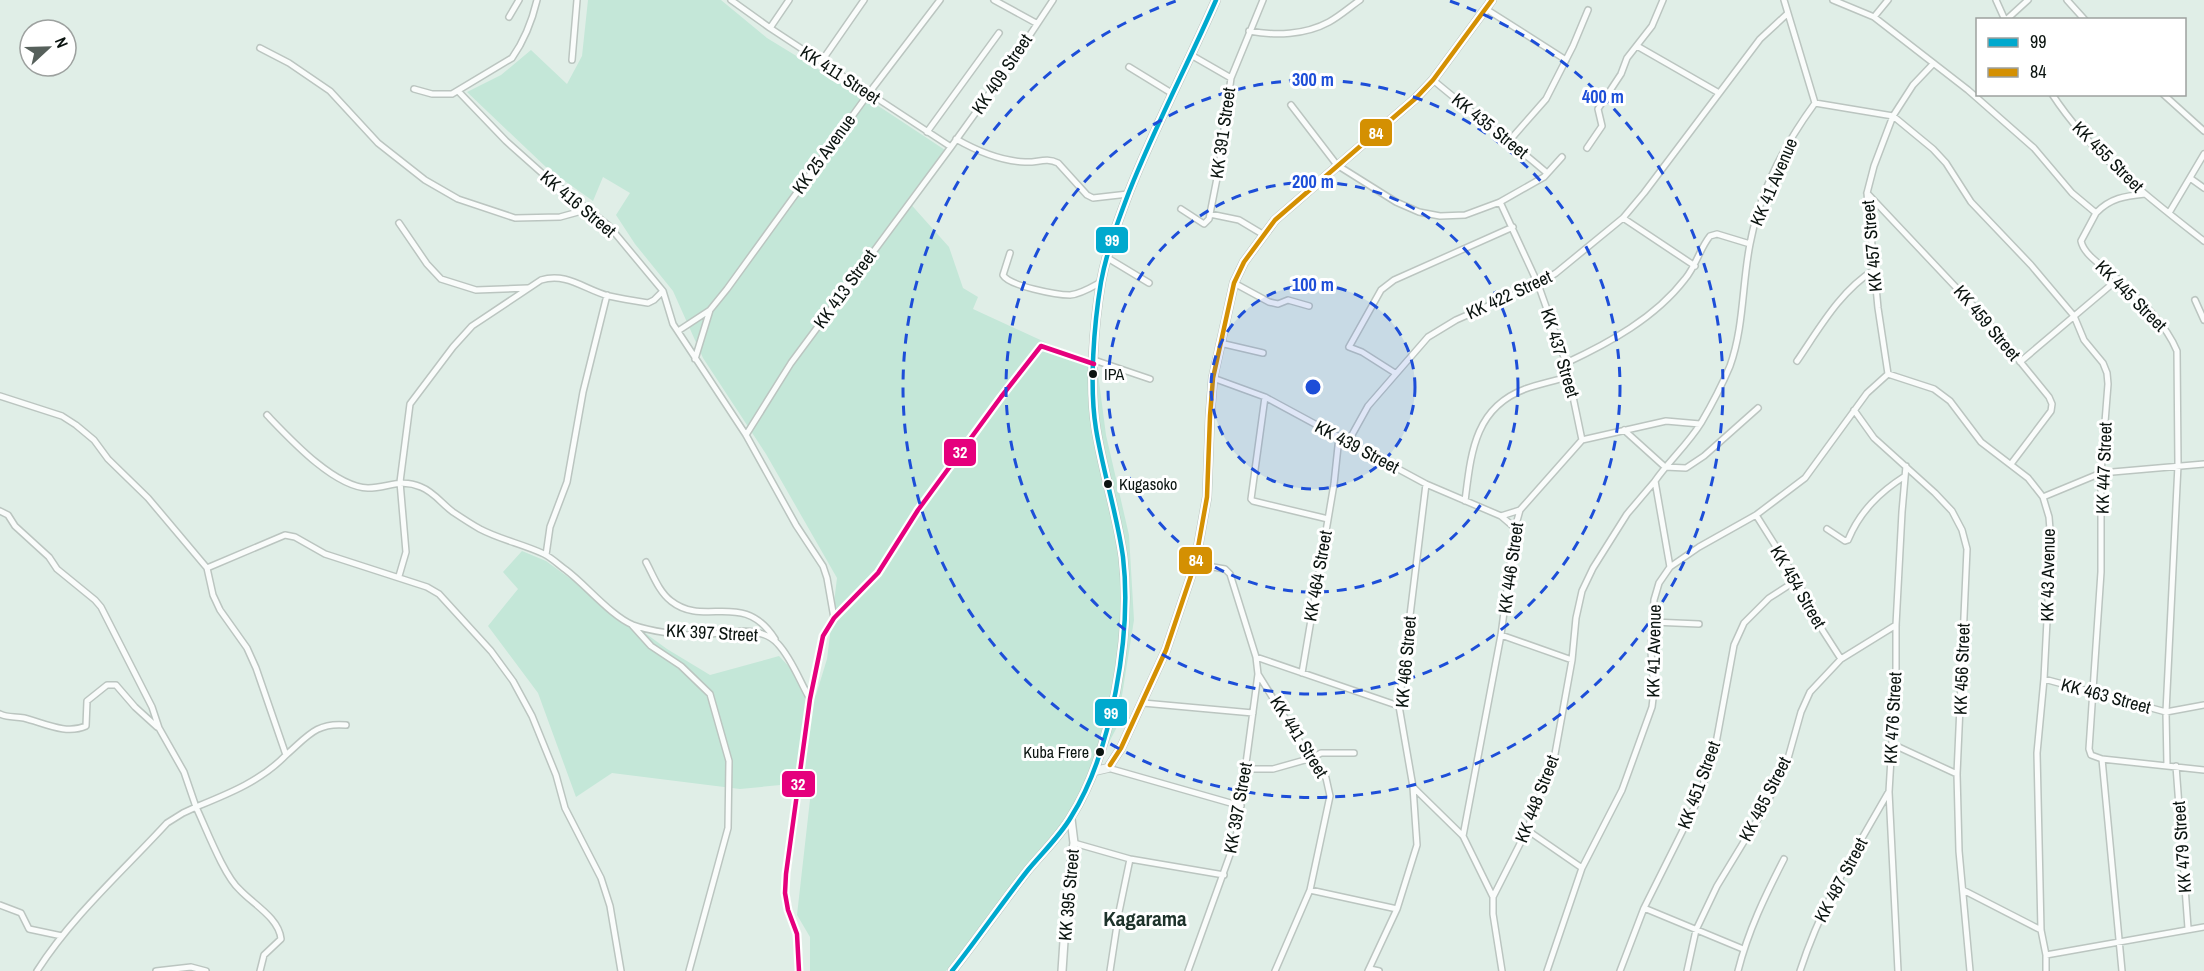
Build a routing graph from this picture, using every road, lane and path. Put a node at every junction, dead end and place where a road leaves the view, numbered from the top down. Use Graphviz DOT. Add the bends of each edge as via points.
graph roads {
  1 [pos="519,0"];
  2 [pos="537,0"];
  3 [pos="577,0"];
  4 [pos="731,0"];
  5 [pos="789,0"];
  6 [pos="864,0"];
  7 [pos="940,0"];
  8 [pos="993,0"];
  9 [pos="1053,0"];
  10 [pos="1216,0"];
  11 [pos="1263,0"];
  12 [pos="1360,0"];
  13 [pos="1492,0"];
  14 [pos="1663,0"];
  15 [pos="1784,0"];
  16 [pos="1833,0"];
  17 [pos="1888,0"];
  18 [pos="1996,0"];
  19 [pos="2028,0"];
  20 [pos="2067,0"];
  21 [pos="1486,9"];
  22 [pos="1588,10"];
  23 [pos="1787,14"];
  24 [pos="509,16"];
  25 [pos="1874,17"];
  26 [pos="2005,18"];
  27 [pos="2008,18"];
  28 [pos="2083,18"];
  29 [pos="1036,23"];
  30 [pos="770,28"];
  31 [pos="1249,31"];
  32 [pos="999,33"];
  33 [pos="1637,46"];
  34 [pos="260,48"];
  35 [pos="1191,55"];
  36 [pos="572,60"];
  37 [pos="1566,60"];
  38 [pos="821,62"];
  39 [pos="1933,64"];
  40 [pos="1129,68"];
  41 [pos="1231,78"];
  42 [pos="1433,80"];
  43 [pos="414,89"];
  44 [pos="458,91"];
  45 [pos="869,93"];
  46 [pos="1719,93"];
  47 [pos="1173,94"];
  48 [pos="2053,96"];
  49 [pos="2165,96"];
  50 [pos="1815,104"];
  51 [pos="1291,105"];
  52 [pos="1893,116"];
  53 [pos="2204,130"];
  54 [pos="927,132"];
  55 [pos="956,139"];
  56 [pos="1510,140"];
  57 [pos="951,147"];
  58 [pos="1587,148"];
  59 [pos="2204,154"];
  60 [pos="1562,157"];
  61 [pos="1337,165"];
  62 [pos="1547,173"];
  63 [pos="2190,177"];
  64 [pos="2204,188"];
  65 [pos="1867,193"];
  66 [pos="1128,194"];
  67 [pos="2145,194"];
  68 [pos="1500,202"];
  69 [pos="589,209"];
  70 [pos="1181,209"];
  71 [pos="2096,213"];
  72 [pos="2169,213"];
  73 [pos="1210,214"];
  74 [pos="1623,218"];
  75 [pos="399,223"];
  76 [pos="1513,227"];
  77 [pos="1264,235"];
  78 [pos="2204,241"];
  79 [pos="1750,244"];
  80 [pos="1010,253"];
  81 [pos="1106,257"];
  82 [pos="1695,266"];
  83 [pos="1874,270"];
  84 [pos="2118,279"];
  85 [pos="1101,282"];
  86 [pos="1149,283"];
  87 [pos="1234,283"];
  88 [pos="1538,284"];
  89 [pos="529,288"];
  90 [pos="663,291"];
  91 [pos="608,296"];
  92 [pos="2195,300"];
  93 [pos="1309,306"];
  94 [pos="710,310"];
  95 [pos="2074,316"];
  96 [pos="2204,320"];
  97 [pos="678,331"];
  98 [pos="1220,343"];
  99 [pos="1263,353"];
  100 [pos="695,359"];
  101 [pos="1797,361"];
  102 [pos="1094,362"];
  103 [pos="2020,362"];
  104 [pos="1566,363"];
  105 [pos="1395,373"];
  106 [pos="1888,374"];
  107 [pos="1570,376"];
  108 [pos="1214,378"];
  109 [pos="1150,379"];
  110 [pos="0,396"];
  111 [pos="1265,397"];
  112 [pos="1758,408"];
  113 [pos="1854,410"];
  114 [pos="267,415"];
  115 [pos="1700,424"];
  116 [pos="1624,430"];
  117 [pos="746,435"];
  118 [pos="1339,438"];
  119 [pos="1582,440"];
  120 [pos="1348,442"];
  121 [pos="2011,464"];
  122 [pos="2204,464"];
  123 [pos="2178,465"];
  124 [pos="1906,466"];
  125 [pos="1665,468"];
  126 [pos="2101,473"];
  127 [pos="1905,476"];
  128 [pos="1655,481"];
  129 [pos="400,482"];
  130 [pos="1426,484"];
  131 [pos="2043,497"];
  132 [pos="1465,501"];
  133 [pos="1520,510"];
  134 [pos="0,511"];
  135 [pos="1501,516"];
  136 [pos="1755,516"];
  137 [pos="1328,519"];
  138 [pos="1515,528"];
  139 [pos="1827,530"];
  140 [pos="546,555"];
  141 [pos="646,562"];
  142 [pos="1195,564"];
  143 [pos="1670,567"];
  144 [pos="207,568"];
  145 [pos="399,576"];
  146 [pos="1797,580"];
  147 [pos="834,618"];
  148 [pos="1653,622"];
  149 [pos="1699,624"];
  150 [pos="632,625"];
  151 [pos="1896,625"];
  152 [pos="1502,635"];
  153 [pos="778,643"];
  154 [pos="1256,657"];
  155 [pos="1841,659"];
  156 [pos="1572,660"];
  157 [pos="1302,673"];
  158 [pos="1258,674"];
  159 [pos="2044,679"];
  160 [pos="2092,693"];
  161 [pos="810,699"];
  162 [pos="1143,702"];
  163 [pos="2204,705"];
  164 [pos="1399,706"];
  165 [pos="2166,712"];
  166 [pos="1253,713"];
  167 [pos="0,714"];
  168 [pos="346,725"];
  169 [pos="159,728"];
  170 [pos="1892,744"];
  171 [pos="1354,753"];
  172 [pos="286,755"];
  173 [pos="1312,758"];
  174 [pos="2102,759"];
  175 [pos="2167,765"];
  176 [pos="2176,766"];
  177 [pos="1108,768"];
  178 [pos="1246,769"];
  179 [pos="2204,770"];
  180 [pos="1095,771"];
  181 [pos="1957,774"];
  182 [pos="1413,787"];
  183 [pos="1889,792"];
  184 [pos="1241,806"];
  185 [pos="196,807"];
  186 [pos="1071,819"];
  187 [pos="1527,830"];
  188 [pos="1464,836"];
  189 [pos="1074,843"];
  190 [pos="1130,859"];
  191 [pos="1784,859"];
  192 [pos="1582,868"];
  193 [pos="1224,875"];
  194 [pos="1310,890"];
  195 [pos="1963,890"];
  196 [pos="1493,897"];
  197 [pos="0,905"];
  198 [pos="1644,908"];
  199 [pos="1397,909"];
  200 [pos="2204,927"];
  201 [pos="2188,928"];
  202 [pos="1696,930"];
  203 [pos="2041,930"];
  204 [pos="62,936"];
  205 [pos="2119,942"];
  206 [pos="1743,949"];
  207 [pos="2046,955"];
  208 [pos="1369,970"];
  209 [pos="1899,970"];
  210 [pos="37,971"];
  211 [pos="156,971"];
  212 [pos="206,971"];
  213 [pos="260,971"];
  214 [pos="621,971"];
  215 [pos="689,971"];
  216 [pos="800,971"];
  217 [pos="952,971"];
  218 [pos="1062,971"];
  219 [pos="1110,971"];
  220 [pos="1188,971"];
  221 [pos="1275,971"];
  222 [pos="1379,971"];
  223 [pos="1502,971"];
  224 [pos="1547,971"];
  225 [pos="1620,971"];
  226 [pos="1687,971"];
  227 [pos="1738,971"];
  228 [pos="1800,971"];
  229 [pos="1970,971"];
  230 [pos="2046,971"];
  231 [pos="2122,971"];
  1 -- 24 [label="street"];
  2 -- 44 [label="street" via="533,18 512,58"];
  3 -- 36 [label="street"];
  4 -- 30 [label="street, KK 411 Street"];
  5 -- 30 [label="street"];
  6 -- 38 [label="street"];
  7 -- 45 [label="street, KK 25 Avenue"];
  8 -- 29 [label="street"];
  9 -- 29 [label="street, KK 409 Street"];
  10 -- 35 [label="main road"];
  11 -- 31 [label="street, KK 391 Street"];
  12 -- 31 [label="street" via="1321,26 1278,35"];
  13 -- 21 [label="main road"];
  14 -- 33 [label="street" via="1652,26"];
  15 -- 23 [label="street"];
  16 -- 25 [label="street"];
  17 -- 25 [label="street"];
  18 -- 26 [label="street"];
  19 -- 27 [label="street"];
  20 -- 28 [label="street"];
  21 -- 37 [label="street"];
  21 -- 42 [label="main road"];
  22 -- 37 [label="street"];
  23 -- 46 [label="street, KK 422 Street" via="1760,39"];
  23 -- 50 [label="street"];
  25 -- 39 [label="street"];
  29 -- 55 [label="street, KK 409 Street"];
  30 -- 38 [label="street, KK 411 Street"];
  31 -- 41 [label="street, KK 391 Street"];
  32 -- 54 [label="street"];
  33 -- 46 [label="street"];
  33 -- 58 [label="street" via="1598,108 1602,126"];
  34 -- 69 [label="street" via="330,91 378,143 425,180 458,199 515,218 560,217"];
  35 -- 41 [label="street"];
  35 -- 47 [label="main road"];
  37 -- 56 [label="street" via="1545,99"];
  38 -- 45 [label="street, KK 411 Street"];
  39 -- 52 [label="street, KK 457 Street" via="1913,85"];
  39 -- 71 [label="street" via="2034,148 2072,193"];
  40 -- 47 [label="street"];
  41 -- 73 [label="street, KK 391 Street"];
  42 -- 56 [label="street, KK 435 Street"];
  42 -- 61 [label="main road"];
  43 -- 44 [label="street" via="445,94"];
  44 -- 69 [label="street, KK 416 Street" via="506,141"];
  45 -- 54 [label="street, KK 411 Street"];
  45 -- 94 [label="street, KK 25 Avenue"];
  46 -- 74 [label="street, KK 422 Street"];
  47 -- 66 [label="main road"];
  48 -- 67 [label="street, KK 455 Street" via="2095,147"];
  49 -- 53 [label="street"];
  50 -- 52 [label="street"];
  50 -- 79 [label="street, KK 41 Avenue" via="1798,126 1773,174"];
  51 -- 61 [label="street"];
  52 -- 65 [label="street, KK 457 Street"];
  52 -- 95 [label="street, KK 447 Street" via="1946,163 1971,202"];
  54 -- 57 [label="street, KK 411 Street"];
  55 -- 57 [label="street, KK 409 Street"];
  55 -- 66 [label="street" via="976,150 1005,158 1058,163 1093,198"];
  56 -- 62 [label="street, KK 435 Street"];
  57 -- 117 [label="street, KK 413 Street" via="791,363"];
  59 -- 63 [label="street"];
  60 -- 62 [label="street, KK 435 Street"];
  61 -- 68 [label="street" via="1419,212 1465,215"];
  61 -- 77 [label="main road" via="1275,219"];
  62 -- 68 [label="street, KK 435 Street"];
  63 -- 64 [label="street"];
  63 -- 72 [label="street"];
  65 -- 83 [label="street, KK 457 Street"];
  65 -- 103 [label="street, KK 459 Street" via="1976,308"];
  66 -- 81 [label="main road"];
  67 -- 71 [label="street" via="2106,202"];
  67 -- 72 [label="street, KK 455 Street"];
  68 -- 76 [label="street, KK 437 Street"];
  69 -- 90 [label="street, KK 416 Street" via="609,226"];
  70 -- 73 [label="street" via="1204,224"];
  71 -- 84 [label="street, KK 445 Street" via="2081,244"];
  72 -- 78 [label="street, KK 455 Street"];
  73 -- 77 [label="street" via="1239,220"];
  74 -- 82 [label="street"];
  74 -- 88 [label="street, KK 422 Street"];
  75 -- 89 [label="street" via="441,279 476,290"];
  76 -- 88 [label="street, KK 437 Street"];
  76 -- 105 [label="street" via="1394,280 1381,290 1348,347"];
  77 -- 87 [label="main road"];
  79 -- 82 [label="street" via="1717,234 1710,236"];
  79 -- 115 [label="street, KK 41 Avenue" via="1736,345"];
  80 -- 85 [label="street" via="1003,275 1016,284 1071,295"];
  81 -- 85 [label="main road"];
  81 -- 86 [label="street"];
  82 -- 104 [label="street" via="1675,293 1610,343"];
  83 -- 101 [label="street" via="1835,306"];
  83 -- 106 [label="street, KK 457 Street"];
  84 -- 95 [label="street"];
  84 -- 123 [label="street, KK 445 Street" via="2164,327 2177,351"];
  85 -- 102 [label="main road"];
  87 -- 93 [label="street" via="1276,304 1288,300"];
  87 -- 98 [label="main road"];
  88 -- 104 [label="street, KK 437 Street"];
  88 -- 105 [label="street, KK 422 Street" via="1456,320 1428,337"];
  89 -- 91 [label="street" via="541,280 558,277"];
  89 -- 129 [label="street" via="472,326 418,391 407,419"];
  90 -- 91 [label="street" via="648,303"];
  90 -- 97 [label="street, KK 416 Street"];
  91 -- 140 [label="street" via="583,392 567,482 550,527"];
  92 -- 96 [label="street"];
  94 -- 97 [label="street, KK 25 Avenue"];
  94 -- 100 [label="street, KK 25 Avenue"];
  95 -- 103 [label="street"];
  95 -- 126 [label="street, KK 447 Street" via="2084,340 2107,373"];
  97 -- 100 [label="street"];
  98 -- 99 [label="street"];
  98 -- 108 [label="main road"];
  100 -- 117 [label="street"];
  102 -- 109 [label="street"];
  102 -- 147 [label="street" via="1041,346 918,510 878,573"];
  102 -- 180 [label="main road" via="1095,428 1123,559 1124,605 1114,698"];
  103 -- 121 [label="street, KK 459 Street" via="2052,404 2051,411"];
  104 -- 107 [label="street, KK 437 Street"];
  105 -- 120 [label="street, KK 422 Street" via="1368,406"];
  106 -- 113 [label="street"];
  106 -- 121 [label="street, KK 43 Avenue" via="1934,389 1950,401 1981,442"];
  107 -- 119 [label="street, KK 437 Street"];
  107 -- 132 [label="street" via="1507,398 1482,422 1475,439"];
  108 -- 111 [label="street, KK 439 Street"];
  108 -- 142 [label="main road" via="1207,497"];
  110 -- 144 [label="street" via="62,416 76,425 148,498"];
  111 -- 118 [label="street, KK 439 Street"];
  111 -- 137 [label="street, KK 464 Street" via="1251,499"];
  112 -- 125 [label="street" via="1686,468"];
  113 -- 124 [label="street, KK 456 Street" via="1874,438"];
  113 -- 136 [label="street" via="1804,477"];
  114 -- 129 [label="street, KK 397 Street" via="336,478 370,488"];
  115 -- 116 [label="street" via="1666,421"];
  115 -- 125 [label="street, KK 41 Avenue"];
  116 -- 119 [label="street"];
  116 -- 125 [label="street"];
  117 -- 147 [label="street" via="823,566"];
  118 -- 120 [label="street, KK 439 Street"];
  118 -- 137 [label="street"];
  119 -- 133 [label="street, KK 446 Street"];
  120 -- 130 [label="street, KK 439 Street"];
  121 -- 131 [label="street, KK 43 Avenue"];
  122 -- 123 [label="street"];
  123 -- 126 [label="street"];
  123 -- 165 [label="street, KK 445 Street"];
  124 -- 127 [label="street, KK 476 Street"];
  124 -- 181 [label="street, KK 456 Street" via="1952,511 1967,549"];
  125 -- 128 [label="street, KK 41 Avenue"];
  126 -- 131 [label="street"];
  126 -- 160 [label="street, KK 447 Street" via="2102,572"];
  127 -- 139 [label="street" via="1865,509 1848,540"];
  127 -- 151 [label="street, KK 476 Street"];
  128 -- 143 [label="street"];
  128 -- 156 [label="street, KK 448 Street" via="1627,514 1582,591 1575,618"];
  129 -- 140 [label="street, KK 397 Street" via="432,493 454,513 481,529"];
  129 -- 145 [label="street" via="406,552"];
  130 -- 132 [label="street, KK 439 Street"];
  130 -- 164 [label="street, KK 466 Street"];
  131 -- 159 [label="street, KK 43 Avenue" via="2051,542"];
  132 -- 135 [label="street, KK 439 Street"];
  133 -- 135 [label="street"];
  133 -- 138 [label="street, KK 446 Street"];
  134 -- 169 [label="street" via="57,568 96,600"];
  135 -- 138 [label="street, KK 439 Street"];
  136 -- 143 [label="street"];
  136 -- 146 [label="street, KK 454 Street"];
  137 -- 157 [label="street, KK 464 Street"];
  138 -- 152 [label="street, KK 446 Street"];
  140 -- 150 [label="street, KK 397 Street"];
  141 -- 153 [label="street" via="662,592 679,606 745,613 758,619"];
  142 -- 154 [label="street, KK 441 Street" via="1225,569 1230,574"];
  142 -- 162 [label="main road" via="1166,650"];
  143 -- 148 [label="street, KK 41 Avenue" via="1659,583"];
  144 -- 145 [label="street" via="285,535 325,554"];
  144 -- 172 [label="street" via="220,610 256,668"];
  145 -- 214 [label="street" via="439,594 513,681 532,716 565,808 601,878"];
  146 -- 155 [label="street, KK 454 Street"];
  146 -- 198 [label="street, KK 451 Street" via="1769,597 1744,623 1734,645 1710,764 1696,804"];
  147 -- 161 [label="street" via="818,652"];
  148 -- 149 [label="street"];
  148 -- 192 [label="street, KK 41 Avenue" via="1652,707 1622,790"];
  150 -- 153 [label="street, KK 397 Street" via="699,635 749,632"];
  150 -- 215 [label="street" via="651,646 681,666 710,694 727,747 728,828"];
  151 -- 155 [label="street, KK 485 Street"];
  151 -- 170 [label="street, KK 476 Street"];
  152 -- 156 [label="street"];
  152 -- 188 [label="street, KK 446 Street"];
  153 -- 161 [label="street, KK 397 Street"];
  154 -- 157 [label="street"];
  154 -- 158 [label="street, KK 441 Street"];
  155 -- 202 [label="street, KK 485 Street" via="1810,692 1787,762"];
  156 -- 187 [label="street, KK 448 Street" via="1556,754"];
  157 -- 164 [label="street"];
  158 -- 166 [label="street, KK 397 Street"];
  158 -- 173 [label="street, KK 441 Street"];
  159 -- 160 [label="street, KK 463 Street"];
  159 -- 203 [label="street, KK 43 Avenue" via="2037,753"];
  160 -- 165 [label="street, KK 463 Street"];
  160 -- 174 [label="street, KK 447 Street" via="2089,749 2091,755"];
  161 -- 216 [label="street" via="785,893 797,934"];
  162 -- 166 [label="street"];
  162 -- 177 [label="main road"];
  163 -- 165 [label="street, KK 463 Street"];
  164 -- 182 [label="street, KK 466 Street"];
  165 -- 175 [label="street, KK 445 Street"];
  166 -- 178 [label="street, KK 397 Street"];
  167 -- 169 [label="street" via="78,729 86,726 87,701 111,684"];
  168 -- 172 [label="street" via="321,726"];
  169 -- 185 [label="street" via="184,772"];
  170 -- 181 [label="street"];
  170 -- 183 [label="street, KK 476 Street"];
  171 -- 173 [label="street" via="1321,753"];
  172 -- 185 [label="street" via="250,783"];
  173 -- 178 [label="street" via="1273,768"];
  173 -- 194 [label="street, KK 441 Street" via="1326,778 1330,796"];
  174 -- 175 [label="street"];
  174 -- 205 [label="street, KK 447 Street"];
  175 -- 176 [label="street"];
  176 -- 179 [label="street"];
  176 -- 201 [label="street, KK 479 Street"];
  177 -- 180 [label="main road"];
  177 -- 184 [label="street"];
  178 -- 184 [label="street, KK 397 Street"];
  180 -- 186 [label="main road"];
  181 -- 195 [label="street, KK 456 Street"];
  182 -- 188 [label="street"];
  182 -- 199 [label="street, KK 466 Street" via="1417,845"];
  183 -- 209 [label="street, KK 476 Street"];
  183 -- 228 [label="street, KK 487 Street" via="1831,891"];
  184 -- 193 [label="street, KK 397 Street"];
  185 -- 204 [label="street" via="167,823"];
  185 -- 213 [label="street" via="230,878 279,931 281,939 264,955"];
  186 -- 189 [label="street, KK 395 Street"];
  186 -- 217 [label="main road"];
  187 -- 192 [label="street"];
  187 -- 196 [label="street, KK 448 Street"];
  188 -- 196 [label="street"];
  189 -- 190 [label="street"];
  189 -- 218 [label="street, KK 395 Street"];
  190 -- 193 [label="street"];
  190 -- 219 [label="street"];
  191 -- 206 [label="street"];
  192 -- 224 [label="street, KK 41 Avenue"];
  193 -- 220 [label="street, KK 397 Street"];
  194 -- 199 [label="street"];
  194 -- 221 [label="street, KK 441 Street"];
  195 -- 203 [label="street"];
  195 -- 229 [label="street, KK 456 Street"];
  196 -- 223 [label="street"];
  197 -- 204 [label="street" via="21,914 29,929"];
  198 -- 202 [label="street"];
  198 -- 225 [label="street, KK 451 Street"];
  199 -- 208 [label="street, KK 466 Street"];
  200 -- 201 [label="street"];
  201 -- 205 [label="street"];
  202 -- 206 [label="street"];
  202 -- 226 [label="street, KK 485 Street"];
  203 -- 207 [label="street, KK 43 Avenue"];
  204 -- 210 [label="street"];
  205 -- 207 [label="street"];
  205 -- 231 [label="street, KK 447 Street"];
  206 -- 227 [label="street"];
  207 -- 230 [label="street, KK 43 Avenue"];
  208 -- 222 [label="street"];
  211 -- 212 [label="street" via="191,967"];
}
